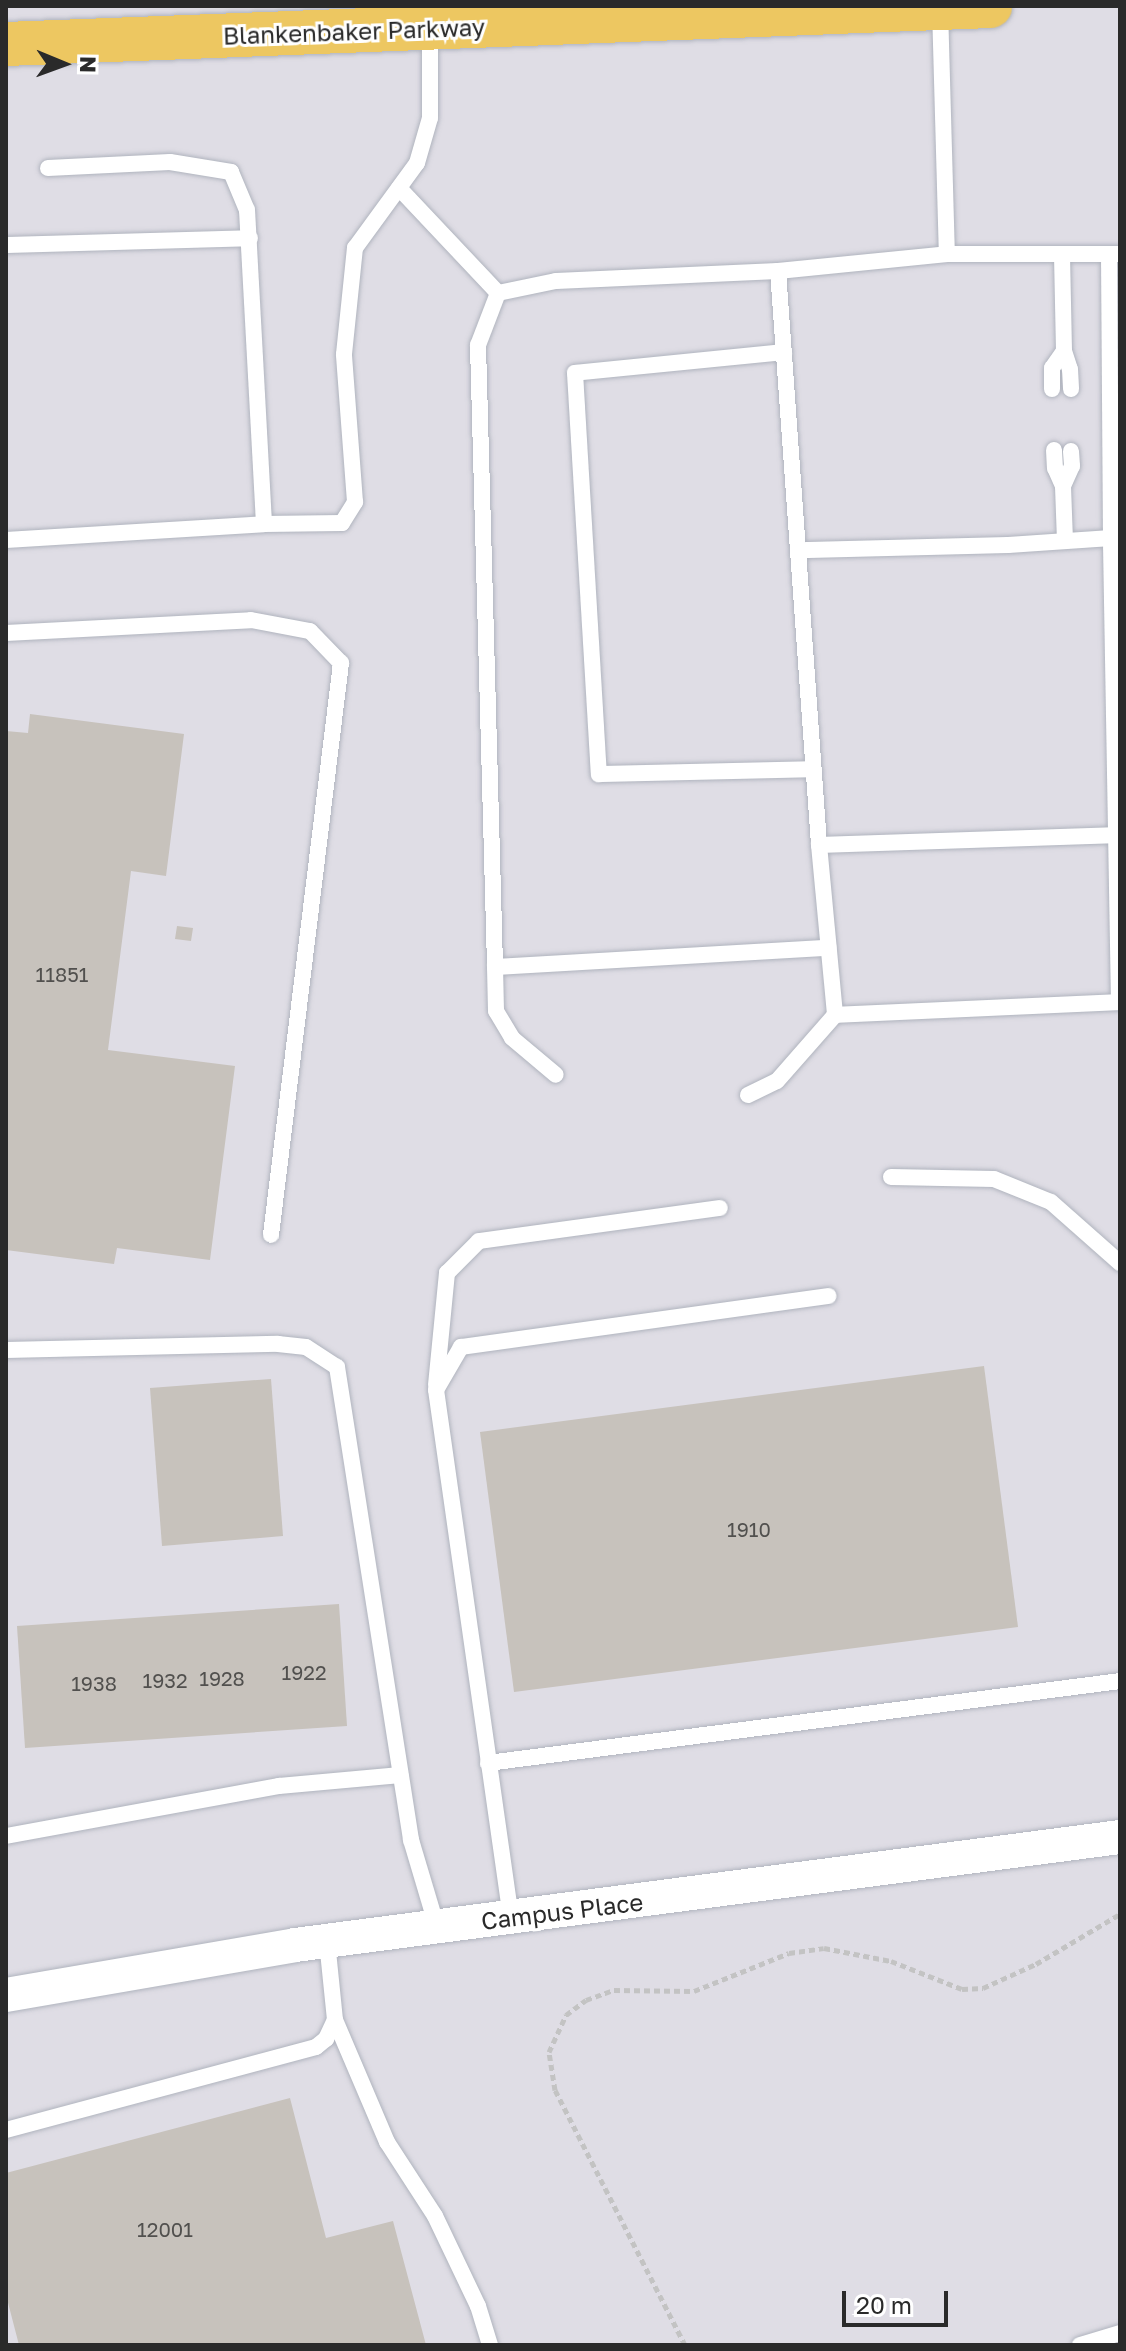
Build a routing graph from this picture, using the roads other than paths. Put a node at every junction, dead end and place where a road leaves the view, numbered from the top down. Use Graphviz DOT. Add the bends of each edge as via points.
graph roads {
  1 [pos="990,6"];
  2 [pos="940,7"];
  3 [pos="429,18"];
  4 [pos="6,44"];
  5 [pos="48,168"];
  6 [pos="399,188"];
  7 [pos="250,238"];
  8 [pos="6,245"];
  9 [pos="947,254"];
  10 [pos="1114,254"];
  11 [pos="1062,255"];
  12 [pos="778,271"];
  13 [pos="498,293"];
  14 [pos="1115,336"];
  15 [pos="1064,351"];
  16 [pos="784,352"];
  17 [pos="1052,389"];
  18 [pos="1071,389"];
  19 [pos="1063,451"];
  20 [pos="264,524"];
  21 [pos="1111,538"];
  22 [pos="6,540"];
  23 [pos="1065,541"];
  24 [pos="798,550"];
  25 [pos="6,633"];
  26 [pos="813,769"];
  27 [pos="1118,835"];
  28 [pos="819,845"];
  29 [pos="1119,931"];
  30 [pos="828,948"];
  31 [pos="495,967"];
  32 [pos="835,1015"];
  33 [pos="556,1075"];
  34 [pos="748,1095"];
  35 [pos="891,1177"];
  36 [pos="720,1208"];
  37 [pos="271,1235"];
  38 [pos="1120,1263"];
  39 [pos="828,1296"];
  40 [pos="6,1350"];
  41 [pos="436,1390"];
  42 [pos="1120,1681"];
  43 [pos="488,1763"];
  44 [pos="401,1775"];
  45 [pos="6,1836"];
  46 [pos="1120,1837"];
  47 [pos="511,1918"];
  48 [pos="437,1927"];
  49 [pos="327,1941"];
  50 [pos="6,1995"];
  51 [pos="335,2020"];
  52 [pos="6,2130"];
  53 [pos="1120,2333"];
  54 [pos="490,2345"];
  55 [pos="1080,2345"];
  1 -- 2 [label="main road, Blankenbaker Parkway"];
  2 -- 3 [label="main road, Blankenbaker Parkway"];
  2 -- 9 [label="lane"];
  3 -- 4 [label="main road, Blankenbaker Parkway"];
  3 -- 6 [label="lane" via="430,118 417,163"];
  5 -- 7 [label="lane" via="170,162 231,172 247,210"];
  6 -- 13 [label="lane"];
  6 -- 20 [label="lane" via="355,248 344,354 355,502 342,523"];
  7 -- 8 [label="lane"];
  7 -- 20 [label="lane"];
  9 -- 11 [label="lane"];
  9 -- 12 [label="lane"];
  10 -- 11 [label="lane"];
  10 -- 14 [label="lane"];
  11 -- 15 [label="lane"];
  12 -- 13 [label="lane" via="556,281"];
  12 -- 16 [label="lane"];
  13 -- 31 [label="lane" via="478,345"];
  14 -- 21 [label="lane"];
  15 -- 17 [label="lane" via="1052,368"];
  15 -- 18 [label="lane"];
  16 -- 24 [label="lane"];
  16 -- 26 [label="lane" via="575,373 599,774"];
  19 -- 23 [label="lane" via="1072,466 1063,486"];
  20 -- 22 [label="lane"];
  21 -- 23 [label="lane"];
  21 -- 27 [label="lane"];
  23 -- 24 [label="lane"];
  24 -- 26 [label="lane"];
  25 -- 37 [label="lane" via="251,620 310,631 341,663"];
  26 -- 28 [label="lane"];
  27 -- 28 [label="lane"];
  27 -- 29 [label="lane"];
  28 -- 30 [label="lane"];
  29 -- 32 [label="lane" via="1119,1002"];
  30 -- 31 [label="lane"];
  30 -- 32 [label="lane"];
  31 -- 33 [label="lane" via="496,1011 512,1038"];
  32 -- 34 [label="lane" via="777,1081"];
  35 -- 38 [label="lane" via="994,1179 1051,1202"];
  36 -- 41 [label="lane" via="479,1241 447,1273"];
  39 -- 41 [label="lane" via="461,1347"];
  40 -- 44 [label="lane" via="278,1344 306,1347 337,1367"];
  41 -- 43 [label="lane"];
  42 -- 43 [label="lane"];
  43 -- 47 [label="lane"];
  44 -- 45 [label="lane" via="279,1786"];
  44 -- 48 [label="lane" via="411,1840"];
  46 -- 47 [label="street, Campus Place"];
  47 -- 48 [label="street, Campus Place"];
  48 -- 49 [label="street, Campus Place"];
  49 -- 50 [label="street, Campus Place"];
  49 -- 51 [label="lane"];
  51 -- 52 [label="lane" via="326,2039 293,2054"];
  51 -- 54 [label="lane" via="387,2142 435,2216 478,2306"];
  53 -- 55 [label="lane"];
}
